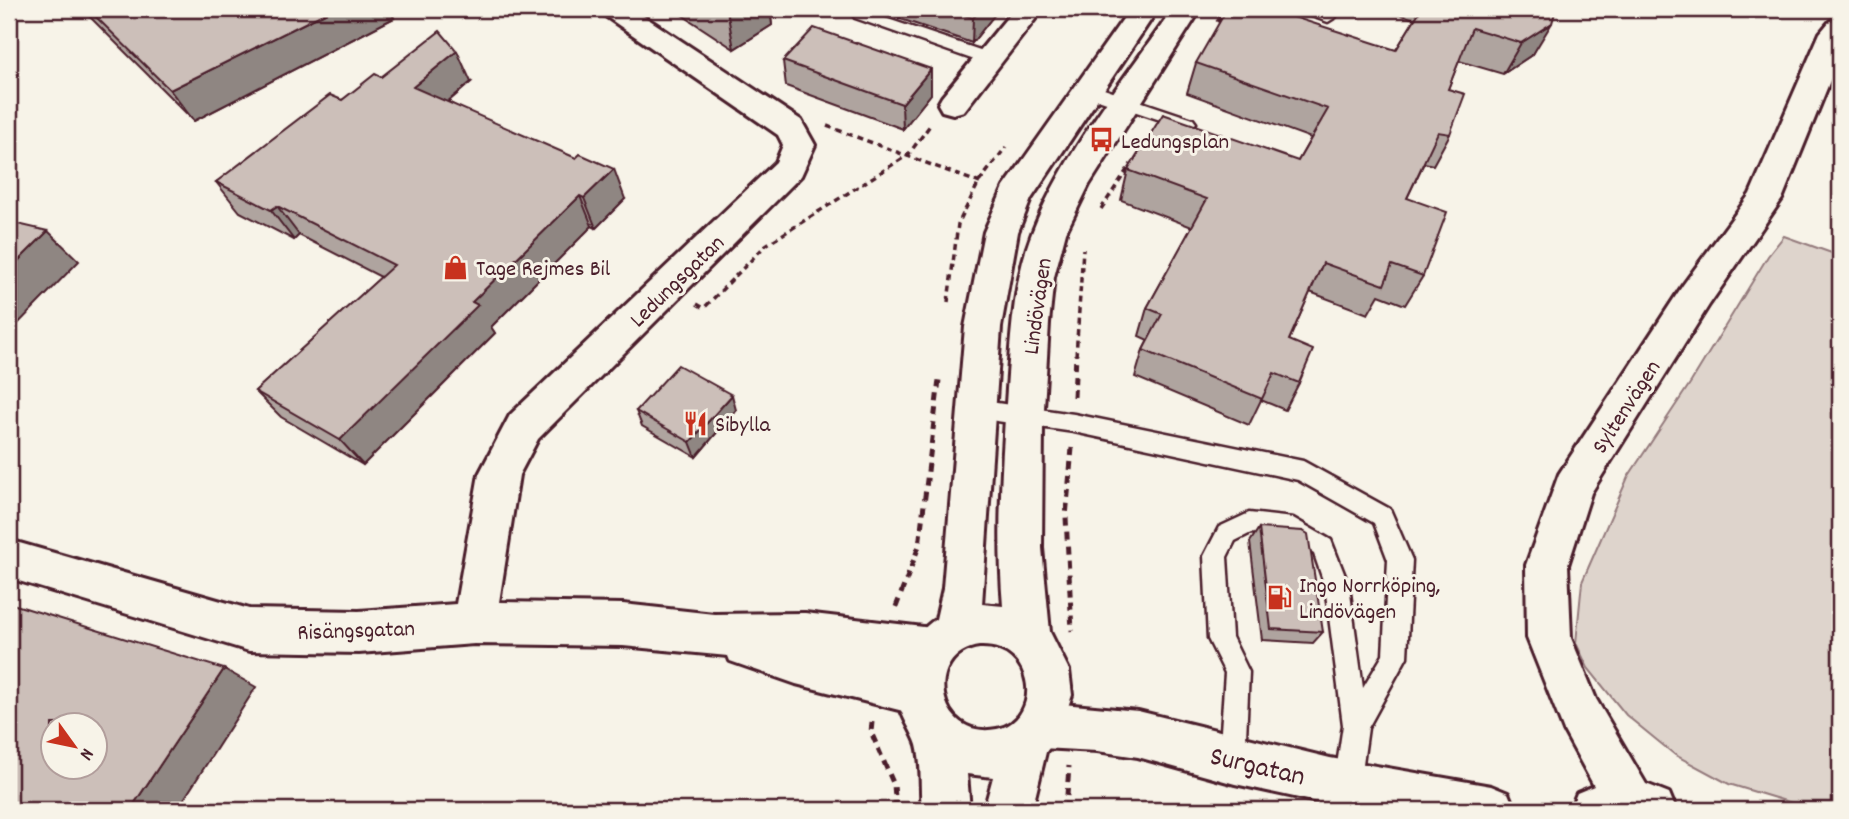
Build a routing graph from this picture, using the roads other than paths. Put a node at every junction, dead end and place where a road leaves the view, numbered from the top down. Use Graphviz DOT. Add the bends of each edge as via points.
graph roads {
  1 [pos="614,9"];
  2 [pos="1029,9"];
  3 [pos="1144,9"];
  4 [pos="1187,9"];
  5 [pos="1306,9"];
  6 [pos="861,15"];
  7 [pos="1328,16"];
  8 [pos="1840,28"];
  9 [pos="989,59"];
  10 [pos="1089,90"];
  11 [pos="1126,102"];
  12 [pos="953,104"];
  13 [pos="1208,131"];
  14 [pos="976,410"];
  15 [pos="1024,414"];
  16 [pos="9,559"];
  17 [pos="474,623"];
  18 [pos="943,641"];
  19 [pos="1029,642"];
  20 [pos="894,673"];
  21 [pos="1052,714"];
  22 [pos="1356,725"];
  23 [pos="939,733"];
  24 [pos="1232,760"];
  25 [pos="1347,785"];
  26 [pos="1626,808"];
  27 [pos="946,810"];
  28 [pos="1007,810"];
  29 [pos="1491,810"];
  1 -- 17 [label="street, Ledungsgatan" via="790,128 799,145 789,168 524,427 499,474"];
  2 -- 9 [label="street"];
  3 -- 10 [label="street, Lindövägen"];
  4 -- 11 [label="street, Lindövägen"];
  5 -- 7 [label="lane"];
  6 -- 9 [label="lane"];
  8 -- 26 [label="street, Syltenvägen" via="1765,199 1696,295 1573,487 1547,565 1549,638 1580,715"];
  9 -- 12 [label="street"];
  10 -- 11 [label="lane"];
  10 -- 14 [label="street, Lindövägen" via="1016,196 1001,232 983,327"];
  11 -- 13 [label="lane"];
  11 -- 15 [label="street, Lindövägen" via="1058,211 1039,259"];
  14 -- 15 [label="lane"];
  14 -- 18 [label="street, Lindövägen" via="964,588"];
  15 -- 19 [label="street, Lindövägen" via="1018,551"];
  15 -- 22 [label="lane" via="1303,471 1382,516 1400,560 1395,657"];
  16 -- 17 [label="street, Risängsgatan" via="249,630 359,632"];
  17 -- 20 [label="street, Risängsgatan" via="623,625 714,635 796,662"];
  18 -- 19 [label="street" via="967,626 989,624 1011,630"];
  18 -- 20 [label="street, Lindövägen" via="922,670"];
  19 -- 21 [label="street" via="1043,660"];
  20 -- 23 [label="street"];
  21 -- 23 [label="street" via="1004,752 981,754 958,747"];
  21 -- 24 [label="street, Surgatan"];
  21 -- 28 [label="street"];
  22 -- 24 [label="lane" via="1338,586 1323,547 1293,528 1249,523 1227,534 1215,556 1220,639 1237,672"];
  22 -- 25 [label="lane"];
  23 -- 27 [label="street"];
  24 -- 25 [label="street, Surgatan"];
  25 -- 29 [label="street, Surgatan"];
}
